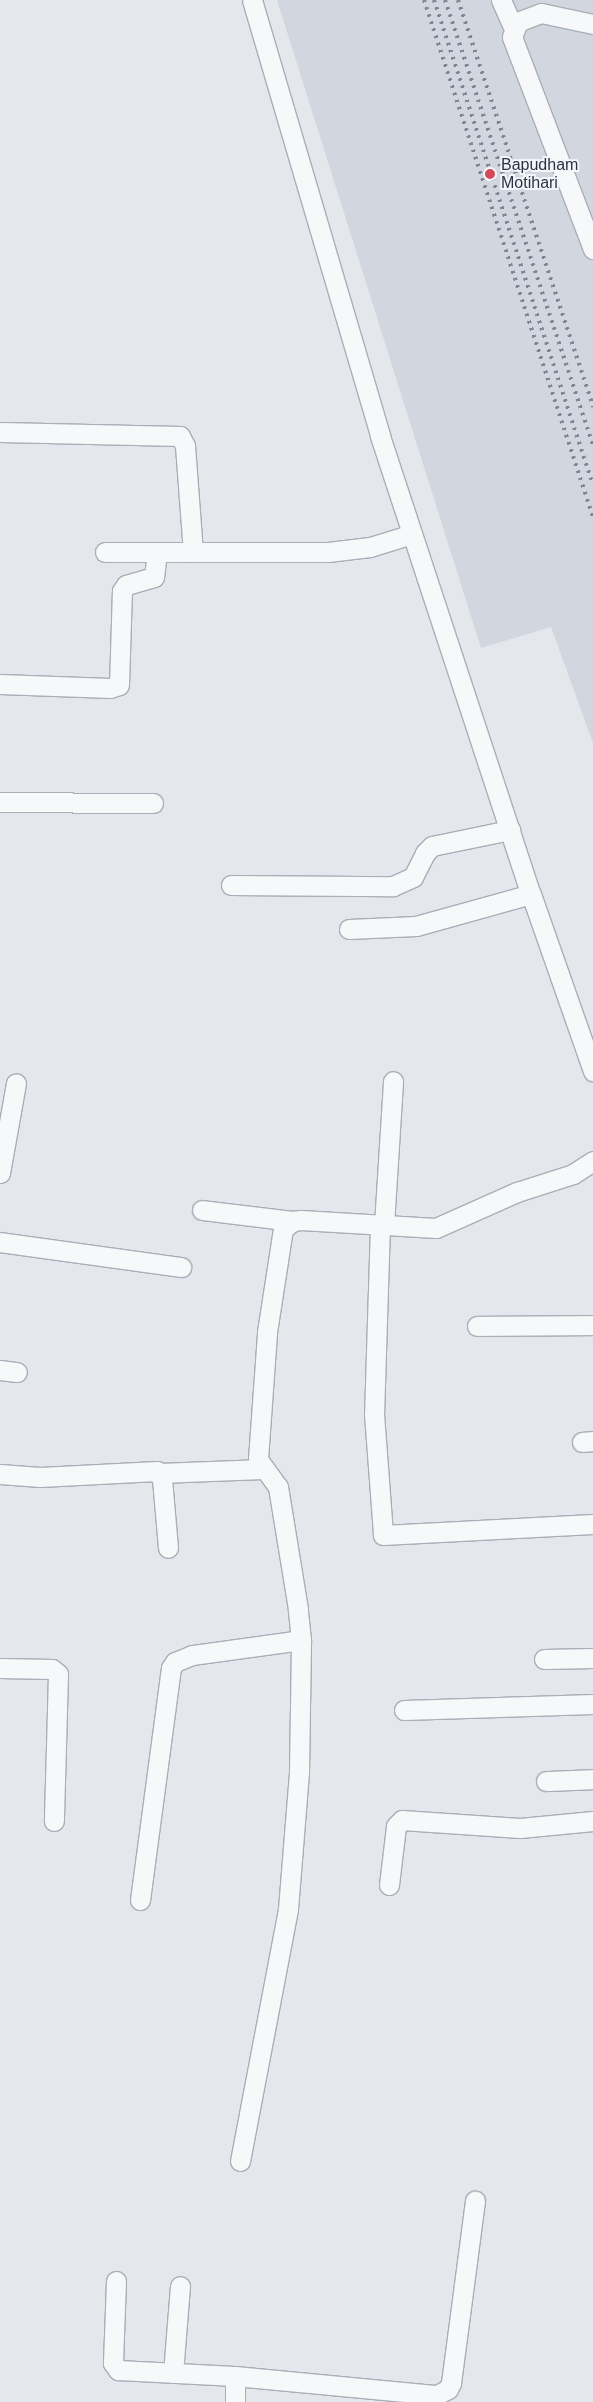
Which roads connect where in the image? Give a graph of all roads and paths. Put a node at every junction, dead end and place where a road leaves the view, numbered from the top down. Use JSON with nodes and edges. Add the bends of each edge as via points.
{"nodes":[{"id":1,"x":252,"y":0,"type":"edge"},
{"id":2,"x":501,"y":0,"type":"edge"},
{"id":3,"x":593,"y":24,"type":"edge"},
{"id":4,"x":514,"y":29,"type":"junction"},
{"id":5,"x":593,"y":249,"type":"edge"},
{"id":6,"x":1,"y":432,"type":"dead end"},
{"id":7,"x":412,"y":534,"type":"junction"},
{"id":8,"x":105,"y":552,"type":"dead end"},
{"id":9,"x":157,"y":552,"type":"junction"},
{"id":10,"x":193,"y":552,"type":"junction"},
{"id":11,"x":0,"y":684,"type":"edge"},
{"id":12,"x":0,"y":802,"type":"edge"},
{"id":13,"x":153,"y":803,"type":"dead end"},
{"id":14,"x":510,"y":830,"type":"junction"},
{"id":15,"x":231,"y":885,"type":"dead end"},
{"id":16,"x":531,"y":894,"type":"junction"},
{"id":17,"x":349,"y":929,"type":"dead end"},
{"id":18,"x":593,"y":1070,"type":"edge"},
{"id":19,"x":393,"y":1081,"type":"dead end"},
{"id":20,"x":16,"y":1083,"type":"dead end"},
{"id":21,"x":5,"y":1113,"type":"edge"},
{"id":22,"x":593,"y":1161,"type":"edge"},
{"id":23,"x":0,"y":1174,"type":"edge"},
{"id":24,"x":202,"y":1210,"type":"dead end"},
{"id":25,"x":292,"y":1221,"type":"junction"},
{"id":26,"x":382,"y":1225,"type":"junction"},
{"id":27,"x":0,"y":1242,"type":"edge"},
{"id":28,"x":181,"y":1267,"type":"dead end"},
{"id":29,"x":593,"y":1324,"type":"edge"},
{"id":30,"x":477,"y":1326,"type":"dead end"},
{"id":31,"x":263,"y":1468,"type":"junction"},
{"id":32,"x":159,"y":1473,"type":"junction"},
{"id":33,"x":0,"y":1474,"type":"edge"},
{"id":34,"x":593,"y":1524,"type":"edge"},
{"id":35,"x":168,"y":1548,"type":"dead end"},
{"id":36,"x":301,"y":1640,"type":"junction"},
{"id":37,"x":544,"y":1658,"type":"dead end"},
{"id":38,"x":593,"y":1658,"type":"edge"},
{"id":39,"x":0,"y":1668,"type":"edge"},
{"id":40,"x":593,"y":1704,"type":"edge"},
{"id":41,"x":404,"y":1710,"type":"dead end"},
{"id":42,"x":593,"y":1779,"type":"edge"},
{"id":43,"x":546,"y":1781,"type":"dead end"},
{"id":44,"x":54,"y":1820,"type":"dead end"},
{"id":45,"x":593,"y":1821,"type":"edge"},
{"id":46,"x":389,"y":1885,"type":"dead end"},
{"id":47,"x":140,"y":1900,"type":"dead end"},
{"id":48,"x":240,"y":2161,"type":"dead end"},
{"id":49,"x":475,"y":2201,"type":"dead end"},
{"id":50,"x":116,"y":2281,"type":"dead end"},
{"id":51,"x":180,"y":2286,"type":"dead end"},
{"id":52,"x":173,"y":2373,"type":"junction"},
{"id":53,"x":236,"y":2376,"type":"junction"},
{"id":54,"x":235,"y":2402,"type":"edge"}],
"edges":[{"from":1,"to":7,"type":"street"},
{"from":2,"to":4,"type":"street"},
{"from":3,"to":4,"type":"street","via":[[541,13],[518,22]]},
{"from":4,"to":5,"type":"street","via":[[516,49]]},
{"from":6,"to":10,"type":"street","via":[[180,436],[186,446]]},
{"from":7,"to":10,"type":"street","via":[[370,546],[328,552]]},
{"from":7,"to":14,"type":"street"},
{"from":8,"to":9,"type":"street"},
{"from":9,"to":10,"type":"street"},
{"from":9,"to":11,"type":"street","via":[[154,577],[126,585],[122,591],[119,685],[110,688]]},
{"from":12,"to":13,"type":"street"},
{"from":14,"to":15,"type":"street","via":[[432,846],[424,853],[413,877],[393,886]]},
{"from":14,"to":16,"type":"street"},
{"from":16,"to":17,"type":"street","via":[[416,926]]},
{"from":16,"to":18,"type":"street"},
{"from":19,"to":26,"type":"street"},
{"from":20,"to":21,"type":"street"},
{"from":21,"to":23,"type":"street"},
{"from":22,"to":26,"type":"street","via":[[573,1174],[517,1192],[443,1226]]},
{"from":24,"to":25,"type":"street"},
{"from":25,"to":26,"type":"street"},
{"from":25,"to":31,"type":"street","via":[[283,1230],[266,1332],[258,1454]]},
{"from":26,"to":34,"type":"street","via":[[374,1414],[383,1535]]},
{"from":27,"to":28,"type":"street"},
{"from":29,"to":30,"type":"street"},
{"from":31,"to":32,"type":"street"},
{"from":31,"to":36,"type":"street","via":[[279,1492]]},
{"from":32,"to":33,"type":"street","via":[[154,1470],[40,1477]]},
{"from":32,"to":35,"type":"street"},
{"from":36,"to":47,"type":"street","via":[[192,1655],[175,1662],[171,1668]]},
{"from":36,"to":48,"type":"street","via":[[294,1864]]},
{"from":37,"to":38,"type":"street"},
{"from":39,"to":44,"type":"street","via":[[52,1669],[58,1674]]},
{"from":40,"to":41,"type":"street"},
{"from":42,"to":43,"type":"street"},
{"from":45,"to":46,"type":"street","via":[[520,1828],[402,1820],[396,1826]]},
{"from":49,"to":53,"type":"street","via":[[451,2383],[443,2393],[428,2395]]},
{"from":50,"to":52,"type":"street","via":[[113,2363],[116,2368]]},
{"from":51,"to":52,"type":"street"},
{"from":52,"to":53,"type":"street"},
{"from":53,"to":54,"type":"street"}]}
